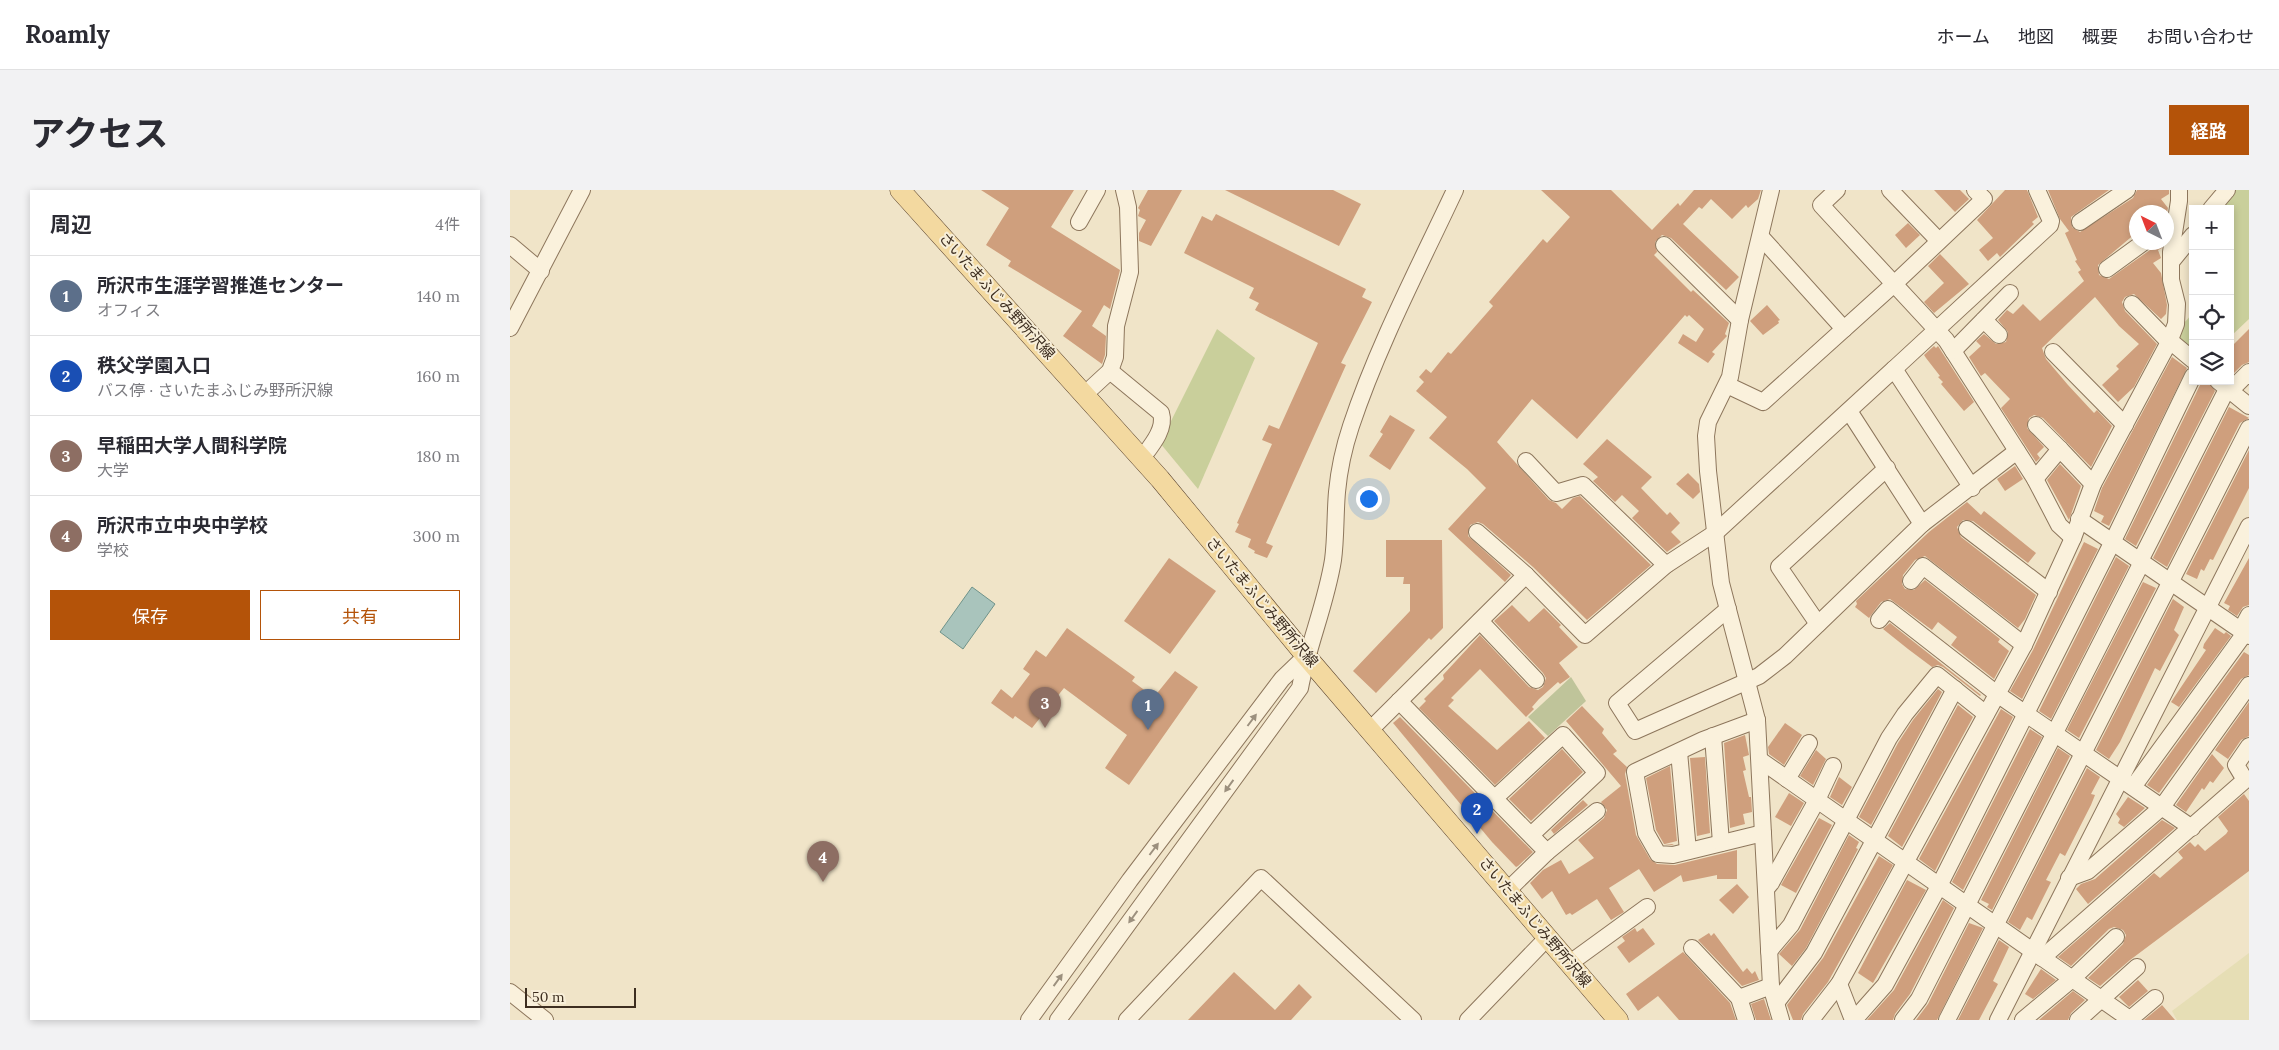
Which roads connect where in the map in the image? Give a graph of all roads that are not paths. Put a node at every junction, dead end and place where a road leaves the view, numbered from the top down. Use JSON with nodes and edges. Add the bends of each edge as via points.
{"nodes":[{"id":1,"x":582,"y":190,"type":"edge"},
{"id":2,"x":900,"y":190,"type":"edge"},
{"id":3,"x":1097,"y":190,"type":"edge"},
{"id":4,"x":1124,"y":190,"type":"edge"},
{"id":5,"x":1455,"y":190,"type":"edge"},
{"id":6,"x":1771,"y":190,"type":"edge"},
{"id":7,"x":1837,"y":190,"type":"edge"},
{"id":8,"x":1890,"y":190,"type":"edge"},
{"id":9,"x":1975,"y":190,"type":"edge"},
{"id":10,"x":2037,"y":190,"type":"edge"},
{"id":11,"x":2127,"y":190,"type":"edge"},
{"id":12,"x":2179,"y":190,"type":"edge"},
{"id":13,"x":2227,"y":190,"type":"edge"},
{"id":14,"x":2214,"y":205,"type":"edge"},
{"id":15,"x":2174,"y":216,"type":"edge"},
{"id":16,"x":1079,"y":222,"type":"dead end"},
{"id":17,"x":2080,"y":222,"type":"dead end"},
{"id":18,"x":1760,"y":237,"type":"junction"},
{"id":19,"x":2189,"y":240,"type":"edge"},
{"id":20,"x":1939,"y":242,"type":"junction"},
{"id":21,"x":510,"y":245,"type":"edge"},
{"id":22,"x":1664,"y":245,"type":"dead end"},
{"id":23,"x":2133,"y":250,"type":"edge"},
{"id":24,"x":2171,"y":250,"type":"edge"},
{"id":25,"x":2171,"y":262,"type":"junction"},
{"id":26,"x":2106,"y":269,"type":"dead end"},
{"id":27,"x":541,"y":271,"type":"junction"},
{"id":28,"x":1894,"y":284,"type":"junction"},
{"id":29,"x":2010,"y":293,"type":"dead end"},
{"id":30,"x":2132,"y":304,"type":"dead end"},
{"id":31,"x":1740,"y":320,"type":"junction"},
{"id":32,"x":1984,"y":320,"type":"junction"},
{"id":33,"x":510,"y":328,"type":"edge"},
{"id":34,"x":1844,"y":329,"type":"junction"},
{"id":35,"x":1937,"y":331,"type":"junction"},
{"id":36,"x":1999,"y":335,"type":"dead end"},
{"id":37,"x":2169,"y":341,"type":"junction"},
{"id":38,"x":1953,"y":351,"type":"junction"},
{"id":39,"x":2053,"y":352,"type":"dead end"},
{"id":40,"x":2189,"y":357,"type":"edge"},
{"id":41,"x":1894,"y":369,"type":"junction"},
{"id":42,"x":1110,"y":371,"type":"junction"},
{"id":43,"x":2249,"y":372,"type":"edge"},
{"id":44,"x":2189,"y":384,"type":"edge"},
{"id":45,"x":1727,"y":385,"type":"junction"},
{"id":46,"x":2225,"y":387,"type":"edge"},
{"id":47,"x":1085,"y":394,"type":"junction"},
{"id":48,"x":2249,"y":406,"type":"edge"},
{"id":49,"x":1849,"y":410,"type":"junction"},
{"id":50,"x":2036,"y":425,"type":"dead end"},
{"id":51,"x":2125,"y":425,"type":"junction"},
{"id":52,"x":2249,"y":428,"type":"edge"},
{"id":53,"x":2060,"y":449,"type":"junction"},
{"id":54,"x":2017,"y":451,"type":"junction"},
{"id":55,"x":1142,"y":458,"type":"junction"},
{"id":56,"x":1526,"y":461,"type":"dead end"},
{"id":57,"x":1886,"y":468,"type":"junction"},
{"id":58,"x":2035,"y":479,"type":"junction"},
{"id":59,"x":2093,"y":484,"type":"junction"},
{"id":60,"x":1972,"y":488,"type":"junction"},
{"id":61,"x":2079,"y":519,"type":"junction"},
{"id":62,"x":1922,"y":524,"type":"junction"},
{"id":63,"x":2249,"y":526,"type":"edge"},
{"id":64,"x":1967,"y":529,"type":"dead end"},
{"id":65,"x":1477,"y":532,"type":"dead end"},
{"id":66,"x":1715,"y":533,"type":"junction"},
{"id":67,"x":2072,"y":538,"type":"junction"},
{"id":68,"x":2113,"y":541,"type":"junction"},
{"id":69,"x":2141,"y":561,"type":"junction"},
{"id":70,"x":1666,"y":565,"type":"junction"},
{"id":71,"x":1526,"y":575,"type":"junction"},
{"id":72,"x":1911,"y":581,"type":"dead end"},
{"id":73,"x":2170,"y":582,"type":"junction"},
{"id":74,"x":2049,"y":592,"type":"junction"},
{"id":75,"x":2207,"y":608,"type":"junction"},
{"id":76,"x":1728,"y":609,"type":"junction"},
{"id":77,"x":2249,"y":615,"type":"edge"},
{"id":78,"x":1879,"y":620,"type":"dead end"},
{"id":79,"x":1480,"y":621,"type":"junction"},
{"id":80,"x":1818,"y":624,"type":"junction"},
{"id":81,"x":2245,"y":633,"type":"edge"},
{"id":82,"x":2024,"y":645,"type":"junction"},
{"id":83,"x":1306,"y":656,"type":"junction"},
{"id":84,"x":1536,"y":680,"type":"dead end"},
{"id":85,"x":1748,"y":683,"type":"junction"},
{"id":86,"x":2249,"y":686,"type":"edge"},
{"id":87,"x":1955,"y":689,"type":"junction"},
{"id":88,"x":1997,"y":694,"type":"junction"},
{"id":89,"x":1400,"y":701,"type":"junction"},
{"id":90,"x":1986,"y":714,"type":"junction"},
{"id":91,"x":2026,"y":714,"type":"junction"},
{"id":92,"x":1757,"y":720,"type":"junction"},
{"id":93,"x":1370,"y":730,"type":"junction"},
{"id":94,"x":2056,"y":734,"type":"junction"},
{"id":95,"x":1713,"y":736,"type":"junction"},
{"id":96,"x":1809,"y":743,"type":"dead end"},
{"id":97,"x":2249,"y":746,"type":"edge"},
{"id":98,"x":1679,"y":752,"type":"junction"},
{"id":99,"x":2083,"y":753,"type":"junction"},
{"id":100,"x":1760,"y":760,"type":"junction"},
{"id":101,"x":1833,"y":766,"type":"dead end"},
{"id":102,"x":1787,"y":779,"type":"junction"},
{"id":103,"x":2127,"y":783,"type":"junction"},
{"id":104,"x":2247,"y":783,"type":"edge"},
{"id":105,"x":1495,"y":798,"type":"junction"},
{"id":106,"x":1817,"y":800,"type":"junction"},
{"id":107,"x":2162,"y":807,"type":"junction"},
{"id":108,"x":1596,"y":811,"type":"dead end"},
{"id":109,"x":1846,"y":819,"type":"junction"},
{"id":110,"x":2192,"y":828,"type":"junction"},
{"id":111,"x":1763,"y":833,"type":"junction"},
{"id":112,"x":1531,"y":835,"type":"junction"},
{"id":113,"x":1874,"y":840,"type":"junction"},
{"id":114,"x":1721,"y":843,"type":"junction"},
{"id":115,"x":1548,"y":852,"type":"junction"},
{"id":116,"x":1688,"y":852,"type":"junction"},
{"id":117,"x":1906,"y":863,"type":"junction"},
{"id":118,"x":2069,"y":878,"type":"junction"},
{"id":119,"x":1939,"y":886,"type":"junction"},
{"id":120,"x":1766,"y":889,"type":"junction"},
{"id":121,"x":1508,"y":890,"type":"junction"},
{"id":122,"x":1967,"y":905,"type":"junction"},
{"id":123,"x":1647,"y":907,"type":"dead end"},
{"id":124,"x":1996,"y":925,"type":"junction"},
{"id":125,"x":1548,"y":937,"type":"junction"},
{"id":126,"x":2116,"y":937,"type":"dead end"},
{"id":127,"x":1692,"y":948,"type":"dead end"},
{"id":128,"x":1769,"y":951,"type":"junction"},
{"id":129,"x":2037,"y":954,"type":"junction"},
{"id":130,"x":1570,"y":963,"type":"junction"},
{"id":131,"x":2137,"y":967,"type":"dead end"},
{"id":132,"x":2072,"y":979,"type":"junction"},
{"id":133,"x":1839,"y":984,"type":"junction"},
{"id":134,"x":1771,"y":986,"type":"junction"},
{"id":135,"x":510,"y":992,"type":"edge"},
{"id":136,"x":1738,"y":998,"type":"junction"},
{"id":137,"x":2155,"y":998,"type":"dead end"},
{"id":138,"x":2101,"y":1000,"type":"junction"},
{"id":139,"x":1776,"y":1003,"type":"junction"},
{"id":140,"x":545,"y":1020,"type":"edge"},
{"id":141,"x":1029,"y":1020,"type":"edge"},
{"id":142,"x":1058,"y":1020,"type":"edge"},
{"id":143,"x":1126,"y":1020,"type":"edge"},
{"id":144,"x":1413,"y":1020,"type":"edge"},
{"id":145,"x":1468,"y":1020,"type":"edge"},
{"id":146,"x":1618,"y":1020,"type":"edge"},
{"id":147,"x":1746,"y":1020,"type":"edge"},
{"id":148,"x":1781,"y":1020,"type":"edge"},
{"id":149,"x":1811,"y":1020,"type":"edge"},
{"id":150,"x":1853,"y":1020,"type":"edge"},
{"id":151,"x":1903,"y":1020,"type":"edge"},
{"id":152,"x":1948,"y":1020,"type":"edge"},
{"id":153,"x":1998,"y":1020,"type":"edge"},
{"id":154,"x":2023,"y":1020,"type":"edge"},
{"id":155,"x":2078,"y":1020,"type":"edge"},
{"id":156,"x":2130,"y":1020,"type":"edge"}],
"edges":[{"from":1,"to":27,"type":"street"},
{"from":2,"to":47,"type":"main road","name":"さいたまふじみ野所沢線"},
{"from":3,"to":16,"type":"street"},
{"from":4,"to":42,"type":"street","via":[[1128,207],[1130,272],[1116,326],[1115,357]]},
{"from":5,"to":83,"type":"street","via":[[1379,356],[1352,425],[1337,491],[1333,559],[1324,603]]},
{"from":6,"to":18,"type":"street"},
{"from":7,"to":28,"type":"street","via":[[1821,205]]},
{"from":8,"to":20,"type":"street"},
{"from":9,"to":20,"type":"street","via":[[1984,199]]},
{"from":10,"to":35,"type":"street","via":[[2050,225]]},
{"from":11,"to":17,"type":"street"},
{"from":12,"to":15,"type":"street","via":[[2180,201]]},
{"from":13,"to":14,"type":"street"},
{"from":18,"to":31,"type":"street"},
{"from":18,"to":34,"type":"street"},
{"from":19,"to":25,"type":"street"},
{"from":20,"to":28,"type":"street"},
{"from":21,"to":27,"type":"street"},
{"from":22,"to":31,"type":"street"},
{"from":23,"to":26,"type":"street"},
{"from":24,"to":25,"type":"street"},
{"from":25,"to":37,"type":"street","via":[[2171,280],[2177,304],[2176,324]]},
{"from":27,"to":33,"type":"street"},
{"from":28,"to":34,"type":"street"},
{"from":28,"to":35,"type":"street"},
{"from":29,"to":32,"type":"street"},
{"from":30,"to":37,"type":"street"},
{"from":31,"to":45,"type":"street"},
{"from":32,"to":36,"type":"street"},
{"from":32,"to":38,"type":"street"},
{"from":34,"to":45,"type":"street","via":[[1763,402]]},
{"from":35,"to":38,"type":"street"},
{"from":35,"to":41,"type":"street"},
{"from":37,"to":40,"type":"street"},
{"from":37,"to":51,"type":"street"},
{"from":38,"to":54,"type":"street"},
{"from":39,"to":51,"type":"street"},
{"from":41,"to":49,"type":"street"},
{"from":41,"to":60,"type":"street"},
{"from":42,"to":47,"type":"street"},
{"from":42,"to":55,"type":"street","via":[[1161,413],[1161,427]]},
{"from":43,"to":46,"type":"street"},
{"from":44,"to":68,"type":"street"},
{"from":45,"to":66,"type":"street","via":[[1708,422],[1706,436]]},
{"from":46,"to":48,"type":"street"},
{"from":46,"to":69,"type":"street"},
{"from":47,"to":55,"type":"main road","name":"さいたまふじみ野所沢線"},
{"from":49,"to":57,"type":"street"},
{"from":49,"to":66,"type":"street"},
{"from":50,"to":53,"type":"street"},
{"from":51,"to":59,"type":"street"},
{"from":52,"to":73,"type":"street"},
{"from":53,"to":58,"type":"street"},
{"from":53,"to":59,"type":"street"},
{"from":54,"to":58,"type":"street"},
{"from":54,"to":60,"type":"street"},
{"from":55,"to":83,"type":"main road","name":"さいたまふじみ野所沢線"},
{"from":56,"to":70,"type":"street","via":[[1556,493],[1582,484]]},
{"from":57,"to":62,"type":"street"},
{"from":57,"to":80,"type":"street","via":[[1779,566]]},
{"from":58,"to":67,"type":"street","via":[[2059,525]]},
{"from":59,"to":61,"type":"street"},
{"from":60,"to":62,"type":"street"},
{"from":61,"to":67,"type":"street"},
{"from":61,"to":68,"type":"street"},
{"from":62,"to":80,"type":"street"},
{"from":63,"to":75,"type":"street"},
{"from":64,"to":74,"type":"street"},
{"from":65,"to":71,"type":"street"},
{"from":66,"to":70,"type":"street"},
{"from":66,"to":76,"type":"street","via":[[1721,583]]},
{"from":67,"to":74,"type":"street"},
{"from":68,"to":69,"type":"street"},
{"from":68,"to":91,"type":"street"},
{"from":69,"to":73,"type":"street"},
{"from":69,"to":94,"type":"street"},
{"from":70,"to":71,"type":"street","via":[[1585,635]]},
{"from":71,"to":79,"type":"street"},
{"from":72,"to":82,"type":"street","via":[[1923,566]]},
{"from":73,"to":75,"type":"street"},
{"from":73,"to":99,"type":"street"},
{"from":74,"to":82,"type":"street"},
{"from":75,"to":81,"type":"street"},
{"from":75,"to":103,"type":"street"},
{"from":76,"to":85,"type":"street"},
{"from":76,"to":85,"type":"street","via":[[1618,703],[1635,730]]},
{"from":77,"to":81,"type":"street"},
{"from":78,"to":88,"type":"street","via":[[1888,608]]},
{"from":79,"to":84,"type":"street"},
{"from":79,"to":89,"type":"street"},
{"from":80,"to":85,"type":"street","via":[[1785,656]]},
{"from":81,"to":103,"type":"street"},
{"from":82,"to":88,"type":"street"},
{"from":83,"to":93,"type":"main road","name":"さいたまふじみ野所沢線"},
{"from":141,"to":83,"type":"street","one_way":true,"via":[[1282,679]]},
{"from":83,"to":142,"type":"street","one_way":true,"via":[[1300,688]]},
{"from":85,"to":92,"type":"street"},
{"from":86,"to":107,"type":"street"},
{"from":87,"to":90,"type":"street"},
{"from":87,"to":109,"type":"street","via":[[1937,674],[1889,738]]},
{"from":87,"to":113,"type":"street"},
{"from":88,"to":90,"type":"street"},
{"from":88,"to":91,"type":"street"},
{"from":89,"to":93,"type":"street"},
{"from":89,"to":105,"type":"street"},
{"from":90,"to":117,"type":"street"},
{"from":91,"to":94,"type":"street"},
{"from":91,"to":119,"type":"street"},
{"from":92,"to":95,"type":"street"},
{"from":92,"to":100,"type":"street"},
{"from":93,"to":121,"type":"main road","name":"さいたまふじみ野所沢線"},
{"from":94,"to":99,"type":"street"},
{"from":94,"to":122,"type":"street"},
{"from":95,"to":98,"type":"street"},
{"from":95,"to":114,"type":"street"},
{"from":96,"to":102,"type":"street"},
{"from":97,"to":104,"type":"street","via":[[2236,765]]},
{"from":98,"to":116,"type":"street"},
{"from":98,"to":116,"type":"street","via":[[1635,772],[1646,834],[1658,854],[1673,856]]},
{"from":99,"to":103,"type":"street"},
{"from":99,"to":124,"type":"street"},
{"from":100,"to":102,"type":"street"},
{"from":100,"to":111,"type":"street"},
{"from":101,"to":106,"type":"street"},
{"from":102,"to":106,"type":"street"},
{"from":103,"to":107,"type":"street"},
{"from":103,"to":118,"type":"street"},
{"from":104,"to":110,"type":"street"},
{"from":105,"to":112,"type":"street"},
{"from":105,"to":112,"type":"street","via":[[1563,735],[1597,773]]},
{"from":106,"to":109,"type":"street"},
{"from":106,"to":120,"type":"street"},
{"from":107,"to":110,"type":"street"},
{"from":107,"to":118,"type":"street","via":[[2088,871]]},
{"from":108,"to":115,"type":"street"},
{"from":109,"to":113,"type":"street"},
{"from":109,"to":128,"type":"street","via":[[1791,925]]},
{"from":110,"to":129,"type":"street"},
{"from":111,"to":114,"type":"street"},
{"from":111,"to":120,"type":"street"},
{"from":112,"to":115,"type":"street"},
{"from":113,"to":117,"type":"street"},
{"from":113,"to":139,"type":"street","via":[[1814,953]]},
{"from":114,"to":116,"type":"street"},
{"from":115,"to":121,"type":"street"},
{"from":117,"to":119,"type":"street"},
{"from":117,"to":133,"type":"street"},
{"from":118,"to":129,"type":"street"},
{"from":119,"to":122,"type":"street"},
{"from":119,"to":150,"type":"street","via":[[1885,985]]},
{"from":120,"to":128,"type":"street"},
{"from":121,"to":125,"type":"main road","name":"さいたまふじみ野所沢線"},
{"from":122,"to":124,"type":"street"},
{"from":122,"to":151,"type":"street","via":[[1919,999]]},
{"from":123,"to":130,"type":"street"},
{"from":124,"to":129,"type":"street"},
{"from":124,"to":152,"type":"street"},
{"from":125,"to":130,"type":"main road","name":"さいたまふじみ野所沢線"},
{"from":125,"to":145,"type":"street"},
{"from":126,"to":132,"type":"street"},
{"from":127,"to":136,"type":"street"},
{"from":128,"to":134,"type":"street"},
{"from":129,"to":132,"type":"street"},
{"from":129,"to":153,"type":"street"},
{"from":130,"to":146,"type":"main road","name":"さいたまふじみ野所沢線"},
{"from":131,"to":138,"type":"street"},
{"from":132,"to":138,"type":"street"},
{"from":132,"to":154,"type":"street"},
{"from":133,"to":149,"type":"street"},
{"from":133,"to":150,"type":"street"},
{"from":134,"to":136,"type":"street"},
{"from":134,"to":139,"type":"street"},
{"from":135,"to":140,"type":"street"},
{"from":136,"to":147,"type":"street"},
{"from":137,"to":156,"type":"street"},
{"from":138,"to":155,"type":"street"},
{"from":138,"to":156,"type":"street"},
{"from":139,"to":148,"type":"street"},
{"from":143,"to":144,"type":"street","via":[[1262,878]]}]}
